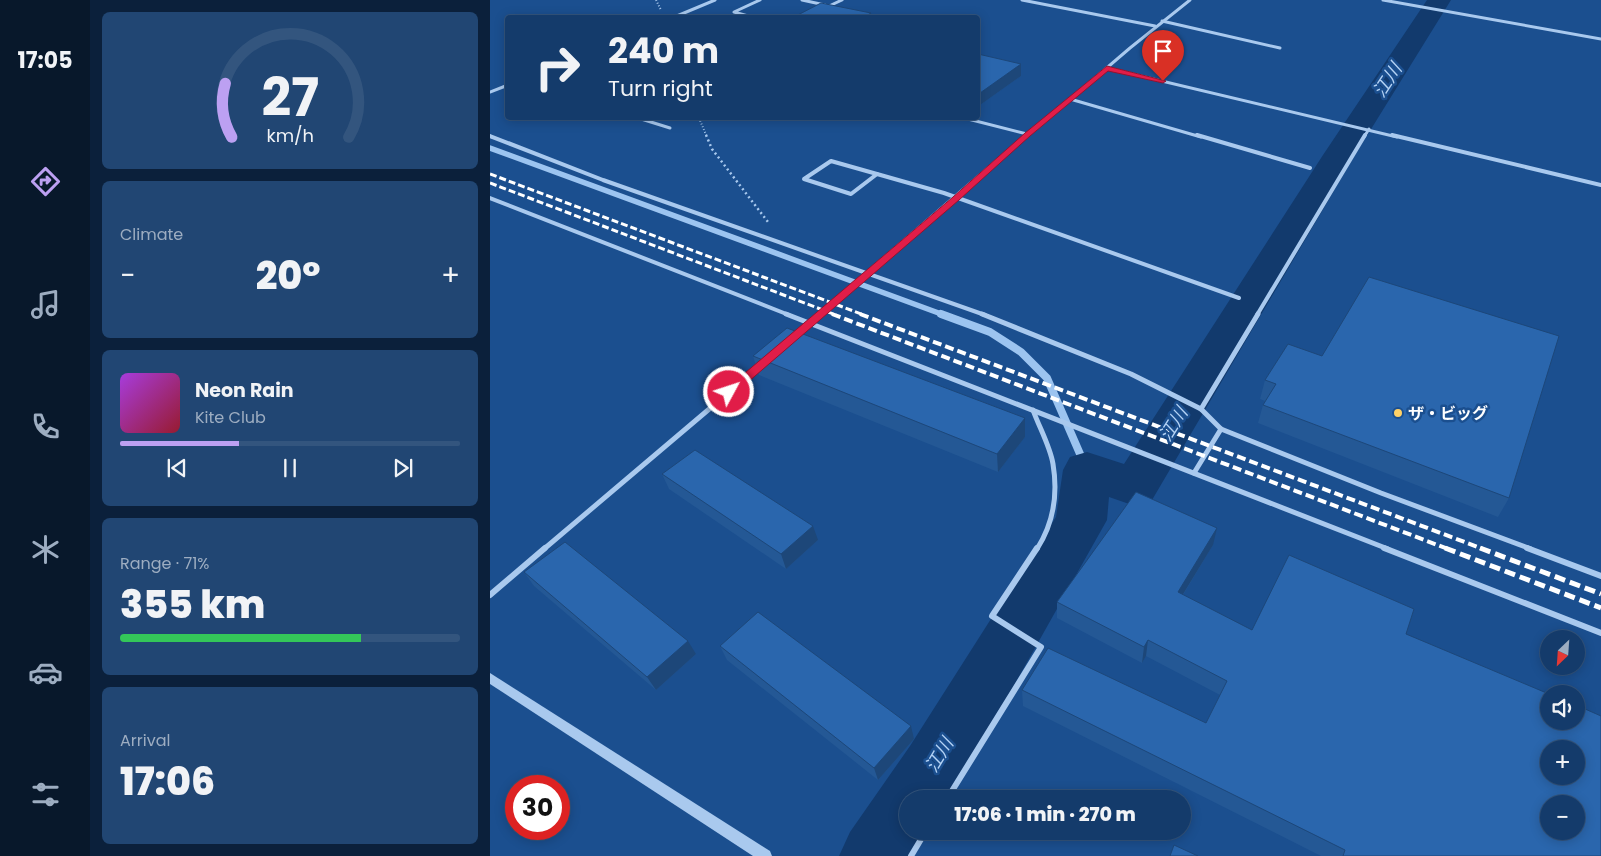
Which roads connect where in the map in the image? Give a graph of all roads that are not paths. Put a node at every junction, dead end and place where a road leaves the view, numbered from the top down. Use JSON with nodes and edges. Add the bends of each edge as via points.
{"nodes":[{"id":1,"x":715,"y":0,"type":"edge"},
{"id":2,"x":760,"y":0,"type":"edge"},
{"id":3,"x":802,"y":0,"type":"edge"},
{"id":4,"x":842,"y":0,"type":"edge"},
{"id":5,"x":1022,"y":0,"type":"edge"},
{"id":6,"x":1190,"y":0,"type":"edge"},
{"id":7,"x":1383,"y":0,"type":"edge"},
{"id":8,"x":830,"y":6,"type":"junction"},
{"id":9,"x":822,"y":10,"type":"edge"},
{"id":10,"x":679,"y":15,"type":"edge"},
{"id":11,"x":744,"y":15,"type":"edge"},
{"id":12,"x":1162,"y":21,"type":"junction"},
{"id":13,"x":1155,"y":26,"type":"junction"},
{"id":14,"x":1601,"y":39,"type":"edge"},
{"id":15,"x":1280,"y":48,"type":"dead end"},
{"id":16,"x":1107,"y":68,"type":"junction"},
{"id":17,"x":505,"y":86,"type":"edge"},
{"id":18,"x":490,"y":92,"type":"edge"},
{"id":19,"x":1070,"y":99,"type":"junction"},
{"id":20,"x":644,"y":120,"type":"edge"},
{"id":21,"x":972,"y":120,"type":"edge"},
{"id":22,"x":670,"y":128,"type":"dead end"},
{"id":23,"x":1368,"y":129,"type":"junction"},
{"id":24,"x":1027,"y":134,"type":"junction"},
{"id":25,"x":490,"y":136,"type":"edge"},
{"id":26,"x":1310,"y":168,"type":"dead end"},
{"id":27,"x":877,"y":174,"type":"junction"},
{"id":28,"x":1601,"y":185,"type":"edge"},
{"id":29,"x":490,"y":198,"type":"edge"},
{"id":30,"x":956,"y":198,"type":"junction"},
{"id":31,"x":866,"y":274,"type":"junction"},
{"id":32,"x":1239,"y":298,"type":"dead end"},
{"id":33,"x":808,"y":324,"type":"junction"},
{"id":34,"x":789,"y":341,"type":"edge"},
{"id":35,"x":767,"y":360,"type":"edge"},
{"id":36,"x":1201,"y":409,"type":"junction"},
{"id":37,"x":1032,"y":410,"type":"junction"},
{"id":38,"x":1221,"y":429,"type":"junction"},
{"id":39,"x":1194,"y":472,"type":"junction"},
{"id":40,"x":1601,"y":576,"type":"edge"},
{"id":41,"x":490,"y":595,"type":"edge"},
{"id":42,"x":1601,"y":633,"type":"edge"},
{"id":43,"x":490,"y":678,"type":"edge"},
{"id":44,"x":953,"y":790,"type":"edge"},
{"id":45,"x":921,"y":840,"type":"edge"},
{"id":46,"x":765,"y":856,"type":"edge"},
{"id":47,"x":911,"y":856,"type":"edge"}],
"edges":[{"from":1,"to":10,"type":"street"},
{"from":2,"to":11,"type":"street","via":[[734,12]]},
{"from":3,"to":8,"type":"street"},
{"from":4,"to":8,"type":"street"},
{"from":5,"to":13,"type":"street"},
{"from":6,"to":12,"type":"street"},
{"from":7,"to":14,"type":"street"},
{"from":8,"to":9,"type":"street"},
{"from":12,"to":13,"type":"street"},
{"from":12,"to":15,"type":"street"},
{"from":13,"to":16,"type":"street"},
{"from":16,"to":19,"type":"street"},
{"from":16,"to":23,"type":"street"},
{"from":17,"to":18,"type":"street"},
{"from":19,"to":24,"type":"street"},
{"from":19,"to":26,"type":"street"},
{"from":20,"to":22,"type":"street"},
{"from":21,"to":24,"type":"street"},
{"from":23,"to":28,"type":"street"},
{"from":23,"to":36,"type":"street"},
{"from":24,"to":30,"type":"street"},
{"from":25,"to":31,"type":"street"},
{"from":27,"to":27,"type":"street","via":[[831,161],[804,179],[851,194]]},
{"from":27,"to":30,"type":"street"},
{"from":29,"to":33,"type":"street"},
{"from":30,"to":31,"type":"street"},
{"from":30,"to":32,"type":"street"},
{"from":31,"to":33,"type":"street"},
{"from":31,"to":36,"type":"street","via":[[1010,324],[1131,374]]},
{"from":33,"to":34,"type":"street"},
{"from":33,"to":37,"type":"street"},
{"from":35,"to":41,"type":"street"},
{"from":36,"to":38,"type":"street"},
{"from":37,"to":39,"type":"street"},
{"from":37,"to":44,"type":"street","via":[[1053,463],[1055,502],[1045,537],[992,616],[1041,647]]},
{"from":38,"to":39,"type":"street"},
{"from":38,"to":40,"type":"street"},
{"from":39,"to":42,"type":"street"},
{"from":43,"to":46,"type":"street"},
{"from":45,"to":47,"type":"street"}]}
